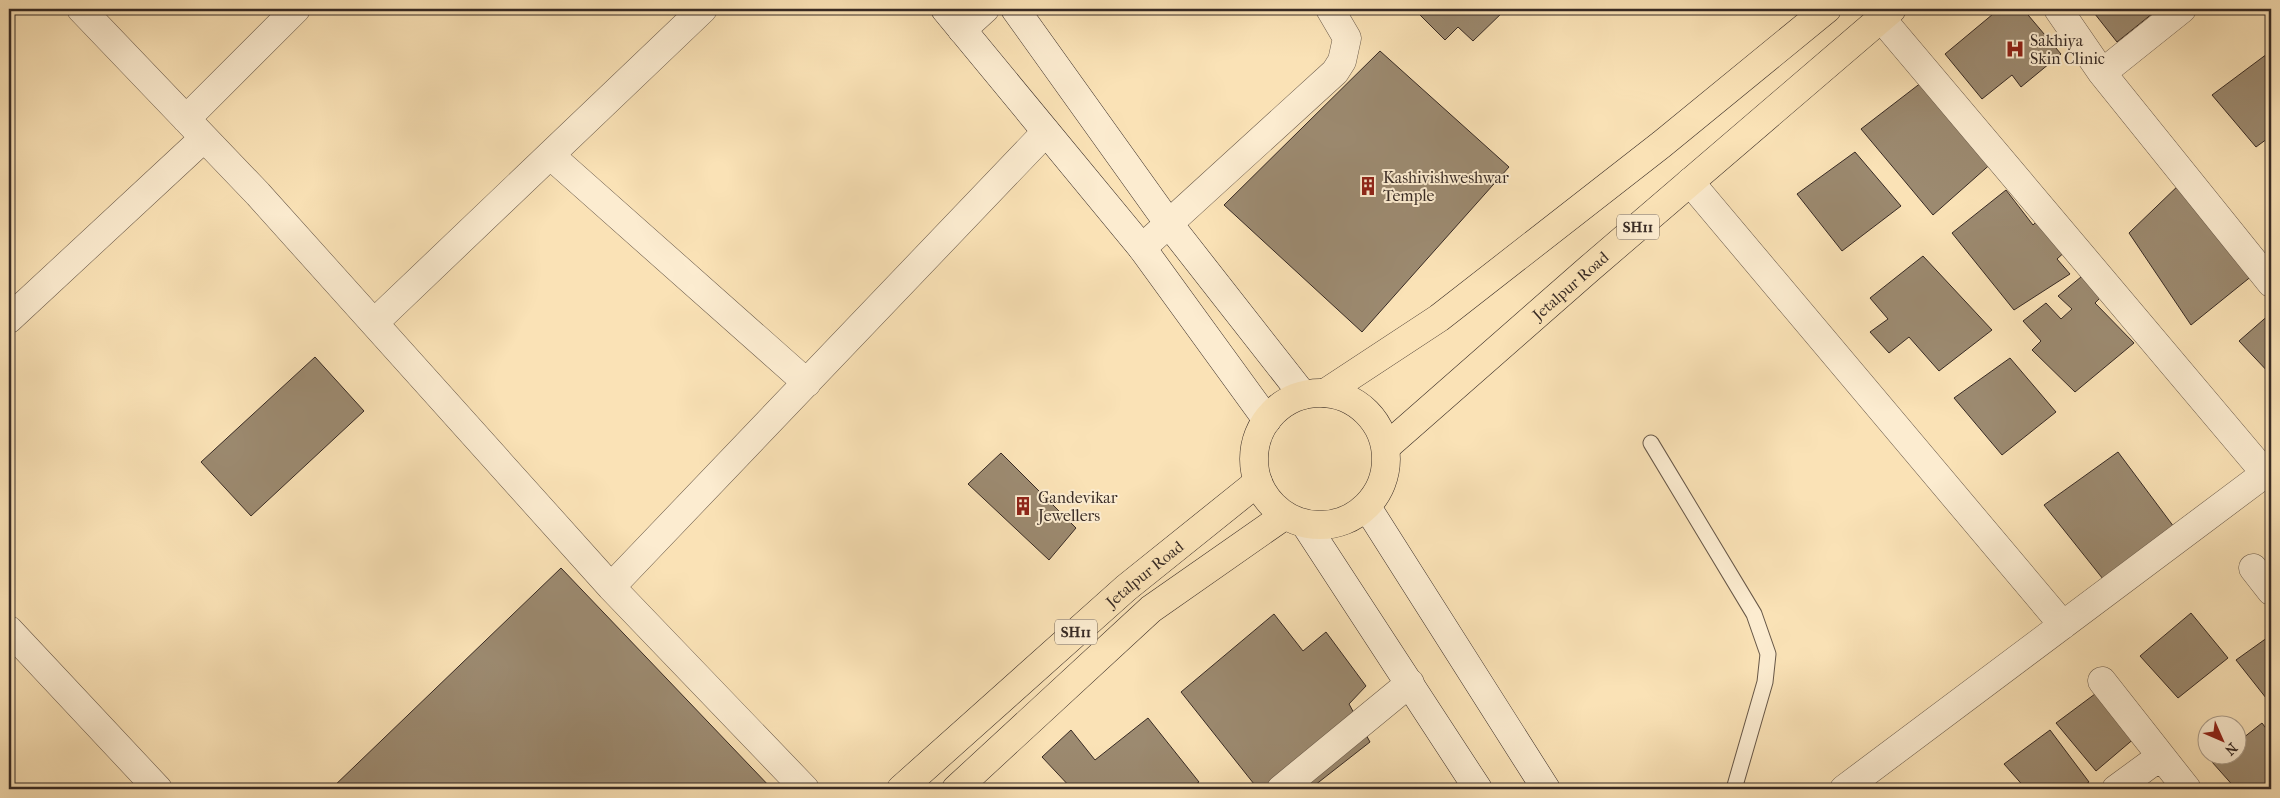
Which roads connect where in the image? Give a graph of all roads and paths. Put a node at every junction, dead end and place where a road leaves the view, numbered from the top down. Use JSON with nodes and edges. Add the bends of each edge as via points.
{"nodes":[{"id":1,"x":81,"y":9,"type":"edge"},
{"id":2,"x":296,"y":9,"type":"edge"},
{"id":3,"x":703,"y":9,"type":"edge"},
{"id":4,"x":944,"y":9,"type":"edge"},
{"id":5,"x":985,"y":9,"type":"edge"},
{"id":6,"x":1015,"y":9,"type":"edge"},
{"id":7,"x":1330,"y":9,"type":"edge"},
{"id":8,"x":1827,"y":9,"type":"edge"},
{"id":9,"x":2058,"y":9,"type":"edge"},
{"id":10,"x":2182,"y":9,"type":"edge"},
{"id":11,"x":1887,"y":13,"type":"edge"},
{"id":12,"x":962,"y":30,"type":"junction"},
{"id":13,"x":2102,"y":73,"type":"junction"},
{"id":14,"x":195,"y":128,"type":"junction"},
{"id":15,"x":1046,"y":132,"type":"junction"},
{"id":16,"x":550,"y":155,"type":"junction"},
{"id":17,"x":1690,"y":182,"type":"junction"},
{"id":18,"x":1169,"y":224,"type":"junction"},
{"id":19,"x":1142,"y":248,"type":"junction"},
{"id":20,"x":2271,"y":283,"type":"edge"},
{"id":21,"x":9,"y":319,"type":"edge"},
{"id":22,"x":374,"y":324,"type":"junction"},
{"id":23,"x":807,"y":383,"type":"junction"},
{"id":24,"x":1314,"y":394,"type":"junction"},
{"id":25,"x":1267,"y":420,"type":"junction"},
{"id":26,"x":1651,"y":443,"type":"dead end"},
{"id":27,"x":1386,"y":447,"type":"junction"},
{"id":28,"x":2268,"y":471,"type":"edge"},
{"id":29,"x":1258,"y":482,"type":"junction"},
{"id":30,"x":1366,"y":507,"type":"junction"},
{"id":31,"x":1295,"y":520,"type":"junction"},
{"id":32,"x":2253,"y":568,"type":"dead end"},
{"id":33,"x":611,"y":587,"type":"junction"},
{"id":34,"x":2271,"y":592,"type":"edge"},
{"id":35,"x":2063,"y":625,"type":"junction"},
{"id":36,"x":9,"y":630,"type":"edge"},
{"id":37,"x":2102,"y":681,"type":"dead end"},
{"id":38,"x":1410,"y":683,"type":"junction"},
{"id":39,"x":2161,"y":756,"type":"junction"},
{"id":40,"x":158,"y":789,"type":"edge"},
{"id":41,"x":805,"y":789,"type":"edge"},
{"id":42,"x":901,"y":789,"type":"edge"},
{"id":43,"x":956,"y":789,"type":"edge"},
{"id":44,"x":1281,"y":789,"type":"edge"},
{"id":45,"x":1478,"y":789,"type":"edge"},
{"id":46,"x":1546,"y":789,"type":"edge"},
{"id":47,"x":1734,"y":789,"type":"edge"},
{"id":48,"x":1844,"y":789,"type":"edge"},
{"id":49,"x":2116,"y":789,"type":"edge"},
{"id":50,"x":2187,"y":789,"type":"edge"}],
"edges":[{"from":1,"to":14,"type":"street"},
{"from":2,"to":14,"type":"street"},
{"from":3,"to":16,"type":"street"},
{"from":4,"to":12,"type":"street"},
{"from":5,"to":12,"type":"street"},
{"from":6,"to":18,"type":"street"},
{"from":7,"to":18,"type":"street","via":[[1347,38],[1342,61],[1335,72]]},
{"from":8,"to":24,"type":"main road","via":[[1662,144],[1439,318]]},
{"from":9,"to":13,"type":"street"},
{"from":10,"to":13,"type":"street"},
{"from":11,"to":17,"type":"main road","name":"Jetalpur Road","number":"SH11"},
{"from":11,"to":28,"type":"street"},
{"from":12,"to":15,"type":"street"},
{"from":13,"to":20,"type":"street"},
{"from":14,"to":21,"type":"street"},
{"from":14,"to":22,"type":"street"},
{"from":15,"to":19,"type":"street"},
{"from":15,"to":23,"type":"street"},
{"from":16,"to":22,"type":"street"},
{"from":16,"to":23,"type":"street"},
{"from":17,"to":27,"type":"main road","name":"Jetalpur Road","number":"SH11"},
{"from":17,"to":35,"type":"street"},
{"from":18,"to":19,"type":"street"},
{"from":18,"to":24,"type":"street"},
{"from":19,"to":25,"type":"street"},
{"from":22,"to":33,"type":"street"},
{"from":23,"to":33,"type":"street"},
{"from":24,"to":25,"type":"main road","via":[[1283,404]]},
{"from":24,"to":27,"type":"main road","via":[[1346,398],[1365,409],[1378,426]]},
{"from":25,"to":29,"type":"main road","via":[[1257,439],[1254,461]]},
{"from":26,"to":47,"type":"lane","via":[[1754,614],[1768,654],[1765,682]]},
{"from":27,"to":30,"type":"main road","via":[[1386,469],[1379,490]]},
{"from":28,"to":35,"type":"street"},
{"from":29,"to":31,"type":"main road","via":[[1268,501]]},
{"from":29,"to":42,"type":"main road","name":"Jetalpur Road","number":"SH11","via":[[1126,588]]},
{"from":30,"to":31,"type":"main road","via":[[1348,520],[1327,525]]},
{"from":30,"to":46,"type":"street"},
{"from":31,"to":38,"type":"street"},
{"from":31,"to":43,"type":"main road","name":"Jetalpur Road","number":"SH11","via":[[1151,609]]},
{"from":32,"to":34,"type":"street"},
{"from":33,"to":41,"type":"street"},
{"from":35,"to":48,"type":"street"},
{"from":36,"to":40,"type":"street"},
{"from":37,"to":39,"type":"street"},
{"from":38,"to":44,"type":"street"},
{"from":38,"to":45,"type":"street"},
{"from":39,"to":49,"type":"street"},
{"from":39,"to":50,"type":"street"}]}
